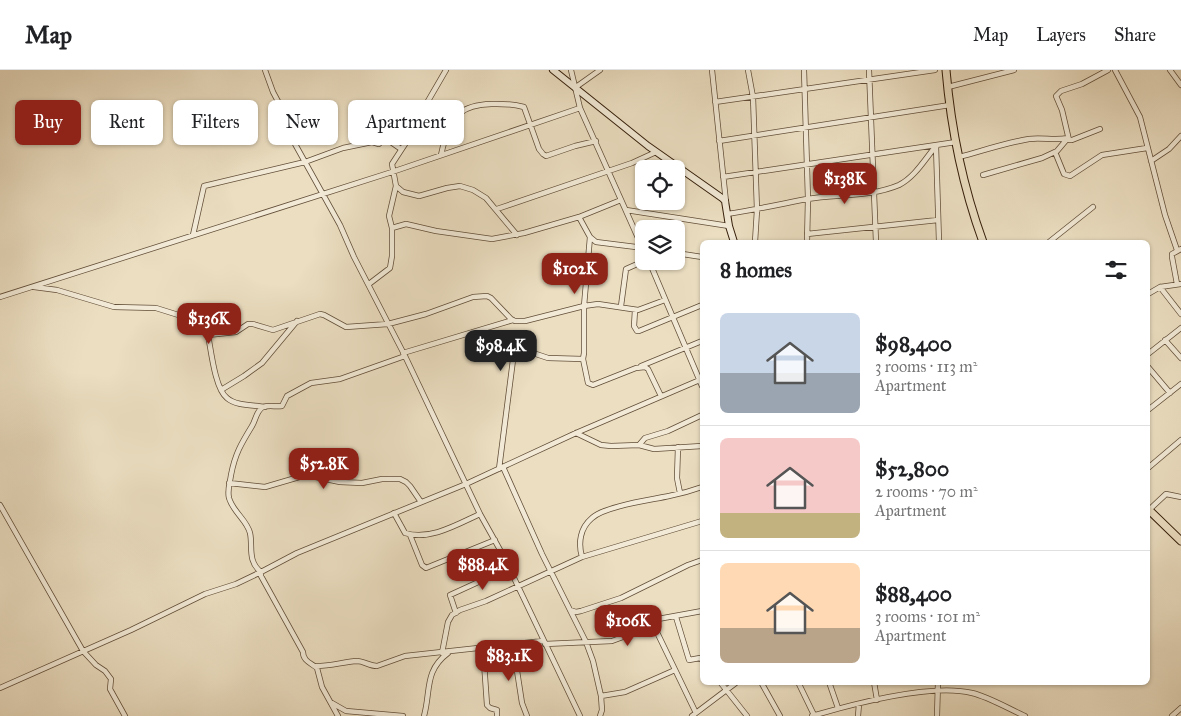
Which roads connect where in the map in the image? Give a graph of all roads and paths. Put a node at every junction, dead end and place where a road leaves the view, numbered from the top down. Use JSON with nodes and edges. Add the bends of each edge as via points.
{"nodes":[{"id":1,"x":265,"y":70,"type":"edge"},
{"id":2,"x":446,"y":70,"type":"edge"},
{"id":3,"x":553,"y":70,"type":"edge"},
{"id":4,"x":571,"y":70,"type":"edge"},
{"id":5,"x":600,"y":70,"type":"edge"},
{"id":6,"x":712,"y":70,"type":"edge"},
{"id":7,"x":748,"y":70,"type":"edge"},
{"id":8,"x":804,"y":70,"type":"edge"},
{"id":9,"x":869,"y":70,"type":"edge"},
{"id":10,"x":935,"y":70,"type":"edge"},
{"id":11,"x":946,"y":70,"type":"edge"},
{"id":12,"x":1014,"y":70,"type":"edge"},
{"id":13,"x":1108,"y":70,"type":"edge"},
{"id":14,"x":1115,"y":70,"type":"edge"},
{"id":15,"x":1170,"y":70,"type":"edge"},
{"id":16,"x":870,"y":79,"type":"junction"},
{"id":17,"x":1181,"y":85,"type":"edge"},
{"id":18,"x":576,"y":87,"type":"junction"},
{"id":19,"x":948,"y":88,"type":"junction"},
{"id":20,"x":804,"y":89,"type":"junction"},
{"id":21,"x":753,"y":97,"type":"junction"},
{"id":22,"x":429,"y":100,"type":"edge"},
{"id":23,"x":715,"y":102,"type":"junction"},
{"id":24,"x":950,"y":105,"type":"junction"},
{"id":25,"x":580,"y":108,"type":"junction"},
{"id":26,"x":464,"y":111,"type":"edge"},
{"id":27,"x":871,"y":117,"type":"junction"},
{"id":28,"x":530,"y":125,"type":"junction"},
{"id":29,"x":806,"y":128,"type":"junction"},
{"id":30,"x":1100,"y":129,"type":"dead end"},
{"id":31,"x":754,"y":136,"type":"junction"},
{"id":32,"x":1181,"y":136,"type":"edge"},
{"id":33,"x":1068,"y":138,"type":"junction"},
{"id":34,"x":596,"y":141,"type":"junction"},
{"id":35,"x":719,"y":141,"type":"junction"},
{"id":36,"x":956,"y":142,"type":"junction"},
{"id":37,"x":404,"y":145,"type":"edge"},
{"id":38,"x":444,"y":145,"type":"edge"},
{"id":39,"x":936,"y":146,"type":"junction"},
{"id":40,"x":1148,"y":148,"type":"junction"},
{"id":41,"x":401,"y":150,"type":"junction"},
{"id":42,"x":656,"y":152,"type":"junction"},
{"id":43,"x":1055,"y":152,"type":"junction"},
{"id":44,"x":873,"y":154,"type":"junction"},
{"id":45,"x":441,"y":155,"type":"junction"},
{"id":46,"x":959,"y":157,"type":"junction"},
{"id":47,"x":1151,"y":161,"type":"junction"},
{"id":48,"x":304,"y":162,"type":"junction"},
{"id":49,"x":807,"y":165,"type":"junction"},
{"id":50,"x":608,"y":171,"type":"junction"},
{"id":51,"x":392,"y":172,"type":"junction"},
{"id":52,"x":756,"y":172,"type":"junction"},
{"id":53,"x":982,"y":175,"type":"dead end"},
{"id":54,"x":723,"y":177,"type":"junction"},
{"id":55,"x":396,"y":186,"type":"junction"},
{"id":56,"x":874,"y":192,"type":"junction"},
{"id":57,"x":323,"y":194,"type":"junction"},
{"id":58,"x":808,"y":199,"type":"junction"},
{"id":59,"x":621,"y":200,"type":"junction"},
{"id":60,"x":1093,"y":207,"type":"dead end"},
{"id":61,"x":497,"y":209,"type":"junction"},
{"id":62,"x":626,"y":210,"type":"junction"},
{"id":63,"x":757,"y":210,"type":"junction"},
{"id":64,"x":727,"y":214,"type":"junction"},
{"id":65,"x":579,"y":217,"type":"junction"},
{"id":66,"x":938,"y":220,"type":"junction"},
{"id":67,"x":729,"y":226,"type":"junction"},
{"id":68,"x":876,"y":227,"type":"junction"},
{"id":69,"x":392,"y":228,"type":"junction"},
{"id":70,"x":635,"y":230,"type":"edge"},
{"id":71,"x":807,"y":234,"type":"junction"},
{"id":72,"x":517,"y":235,"type":"junction"},
{"id":73,"x":193,"y":236,"type":"junction"},
{"id":74,"x":590,"y":237,"type":"junction"},
{"id":75,"x":733,"y":240,"type":"edge"},
{"id":76,"x":755,"y":240,"type":"edge"},
{"id":77,"x":807,"y":240,"type":"edge"},
{"id":78,"x":876,"y":240,"type":"edge"},
{"id":79,"x":939,"y":240,"type":"edge"},
{"id":80,"x":982,"y":240,"type":"edge"},
{"id":81,"x":1052,"y":240,"type":"edge"},
{"id":82,"x":635,"y":247,"type":"edge"},
{"id":83,"x":1179,"y":250,"type":"edge"},
{"id":84,"x":685,"y":254,"type":"edge"},
{"id":85,"x":700,"y":257,"type":"edge"},
{"id":86,"x":635,"y":265,"type":"edge"},
{"id":87,"x":652,"y":270,"type":"edge"},
{"id":88,"x":369,"y":284,"type":"junction"},
{"id":89,"x":1179,"y":284,"type":"edge"},
{"id":90,"x":34,"y":287,"type":"junction"},
{"id":91,"x":1160,"y":287,"type":"junction"},
{"id":92,"x":1150,"y":292,"type":"edge"},
{"id":93,"x":0,"y":297,"type":"edge"},
{"id":94,"x":665,"y":300,"type":"junction"},
{"id":95,"x":584,"y":306,"type":"junction"},
{"id":96,"x":621,"y":306,"type":"junction"},
{"id":97,"x":700,"y":306,"type":"edge"},
{"id":98,"x":636,"y":310,"type":"junction"},
{"id":99,"x":1181,"y":314,"type":"edge"},
{"id":100,"x":672,"y":318,"type":"junction"},
{"id":101,"x":514,"y":320,"type":"junction"},
{"id":102,"x":297,"y":321,"type":"junction"},
{"id":103,"x":388,"y":324,"type":"junction"},
{"id":104,"x":1181,"y":328,"type":"edge"},
{"id":105,"x":208,"y":335,"type":"junction"},
{"id":106,"x":1165,"y":340,"type":"junction"},
{"id":107,"x":700,"y":342,"type":"edge"},
{"id":108,"x":686,"y":348,"type":"junction"},
{"id":109,"x":1150,"y":353,"type":"edge"},
{"id":110,"x":404,"y":354,"type":"junction"},
{"id":111,"x":1181,"y":358,"type":"edge"},
{"id":112,"x":583,"y":359,"type":"junction"},
{"id":113,"x":641,"y":366,"type":"junction"},
{"id":114,"x":1150,"y":370,"type":"edge"},
{"id":115,"x":700,"y":378,"type":"edge"},
{"id":116,"x":700,"y":380,"type":"edge"},
{"id":117,"x":1181,"y":384,"type":"edge"},
{"id":118,"x":221,"y":390,"type":"junction"},
{"id":119,"x":1170,"y":393,"type":"junction"},
{"id":120,"x":661,"y":396,"type":"junction"},
{"id":121,"x":265,"y":407,"type":"junction"},
{"id":122,"x":1150,"y":408,"type":"edge"},
{"id":123,"x":700,"y":416,"type":"edge"},
{"id":124,"x":576,"y":433,"type":"junction"},
{"id":125,"x":1181,"y":440,"type":"edge"},
{"id":126,"x":639,"y":446,"type":"junction"},
{"id":127,"x":700,"y":446,"type":"edge"},
{"id":128,"x":678,"y":447,"type":"junction"},
{"id":129,"x":1150,"y":466,"type":"edge"},
{"id":130,"x":501,"y":468,"type":"junction"},
{"id":131,"x":229,"y":483,"type":"junction"},
{"id":132,"x":466,"y":484,"type":"junction"},
{"id":133,"x":700,"y":488,"type":"edge"},
{"id":134,"x":680,"y":493,"type":"junction"},
{"id":135,"x":1181,"y":497,"type":"edge"},
{"id":136,"x":421,"y":502,"type":"junction"},
{"id":137,"x":0,"y":505,"type":"edge"},
{"id":138,"x":1150,"y":508,"type":"edge"},
{"id":139,"x":1150,"y":512,"type":"edge"},
{"id":140,"x":394,"y":513,"type":"junction"},
{"id":141,"x":480,"y":514,"type":"junction"},
{"id":142,"x":700,"y":522,"type":"edge"},
{"id":143,"x":410,"y":535,"type":"junction"},
{"id":144,"x":495,"y":540,"type":"junction"},
{"id":145,"x":1181,"y":541,"type":"edge"},
{"id":146,"x":582,"y":557,"type":"junction"},
{"id":147,"x":700,"y":561,"type":"edge"},
{"id":148,"x":508,"y":568,"type":"junction"},
{"id":149,"x":261,"y":572,"type":"junction"},
{"id":150,"x":552,"y":572,"type":"junction"},
{"id":151,"x":518,"y":587,"type":"junction"},
{"id":152,"x":570,"y":610,"type":"junction"},
{"id":153,"x":700,"y":611,"type":"edge"},
{"id":154,"x":456,"y":613,"type":"junction"},
{"id":155,"x":676,"y":617,"type":"junction"},
{"id":156,"x":652,"y":622,"type":"junction"},
{"id":157,"x":544,"y":642,"type":"junction"},
{"id":158,"x":586,"y":642,"type":"junction"},
{"id":159,"x":513,"y":645,"type":"junction"},
{"id":160,"x":483,"y":648,"type":"junction"},
{"id":161,"x":83,"y":651,"type":"junction"},
{"id":162,"x":449,"y":652,"type":"junction"},
{"id":163,"x":442,"y":653,"type":"junction"},
{"id":164,"x":700,"y":658,"type":"edge"},
{"id":165,"x":315,"y":666,"type":"junction"},
{"id":166,"x":675,"y":670,"type":"junction"},
{"id":167,"x":722,"y":685,"type":"edge"},
{"id":168,"x":733,"y":685,"type":"edge"},
{"id":169,"x":763,"y":685,"type":"edge"},
{"id":170,"x":799,"y":685,"type":"edge"},
{"id":171,"x":830,"y":685,"type":"edge"},
{"id":172,"x":874,"y":685,"type":"edge"},
{"id":173,"x":938,"y":685,"type":"edge"},
{"id":174,"x":0,"y":688,"type":"edge"},
{"id":175,"x":938,"y":690,"type":"junction"},
{"id":176,"x":726,"y":691,"type":"junction"},
{"id":177,"x":601,"y":696,"type":"junction"},
{"id":178,"x":877,"y":700,"type":"junction"},
{"id":179,"x":332,"y":703,"type":"junction"},
{"id":180,"x":859,"y":704,"type":"junction"},
{"id":181,"x":838,"y":708,"type":"junction"},
{"id":182,"x":1180,"y":709,"type":"edge"},
{"id":183,"x":937,"y":714,"type":"edge"},
{"id":184,"x":694,"y":715,"type":"edge"},
{"id":185,"x":125,"y":716,"type":"edge"},
{"id":186,"x":338,"y":716,"type":"edge"},
{"id":187,"x":403,"y":716,"type":"edge"},
{"id":188,"x":424,"y":716,"type":"edge"},
{"id":189,"x":497,"y":716,"type":"edge"},
{"id":190,"x":527,"y":716,"type":"edge"},
{"id":191,"x":580,"y":716,"type":"edge"},
{"id":192,"x":600,"y":716,"type":"edge"},
{"id":193,"x":748,"y":716,"type":"edge"},
{"id":194,"x":780,"y":716,"type":"edge"},
{"id":195,"x":813,"y":716,"type":"edge"},
{"id":196,"x":858,"y":716,"type":"edge"},
{"id":197,"x":943,"y":716,"type":"edge"},
{"id":198,"x":1025,"y":716,"type":"edge"},
{"id":199,"x":1172,"y":716,"type":"edge"}],
"edges":[{"from":1,"to":48,"type":"street","via":[[296,135],[295,144]]},
{"from":2,"to":22,"type":"street"},
{"from":3,"to":18,"type":"street"},
{"from":4,"to":18,"type":"street"},
{"from":5,"to":18,"type":"street"},
{"from":6,"to":23,"type":"street"},
{"from":7,"to":21,"type":"street"},
{"from":8,"to":20,"type":"street"},
{"from":9,"to":16,"type":"street"},
{"from":10,"to":16,"type":"street"},
{"from":11,"to":19,"type":"main road"},
{"from":12,"to":19,"type":"street"},
{"from":13,"to":33,"type":"street","via":[[1056,96]]},
{"from":14,"to":40,"type":"street","via":[[1140,116]]},
{"from":15,"to":17,"type":"street"},
{"from":16,"to":20,"type":"street"},
{"from":16,"to":27,"type":"street"},
{"from":18,"to":25,"type":"street"},
{"from":18,"to":42,"type":"street"},
{"from":19,"to":24,"type":"main road"},
{"from":20,"to":21,"type":"street"},
{"from":20,"to":29,"type":"street"},
{"from":21,"to":23,"type":"street"},
{"from":21,"to":31,"type":"street"},
{"from":23,"to":35,"type":"street"},
{"from":24,"to":27,"type":"street"},
{"from":24,"to":36,"type":"main road"},
{"from":25,"to":28,"type":"street"},
{"from":25,"to":34,"type":"street"},
{"from":26,"to":28,"type":"street","via":[[489,104],[524,107]]},
{"from":27,"to":29,"type":"street"},
{"from":27,"to":44,"type":"street"},
{"from":28,"to":34,"type":"street","via":[[539,149],[546,156]]},
{"from":28,"to":45,"type":"street"},
{"from":29,"to":31,"type":"street"},
{"from":29,"to":49,"type":"street"},
{"from":30,"to":33,"type":"street","via":[[1072,140]]},
{"from":31,"to":35,"type":"street"},
{"from":31,"to":52,"type":"street"},
{"from":32,"to":47,"type":"street"},
{"from":33,"to":43,"type":"street"},
{"from":33,"to":46,"type":"street","via":[[1030,139]]},
{"from":34,"to":50,"type":"street"},
{"from":35,"to":54,"type":"street"},
{"from":36,"to":39,"type":"street"},
{"from":36,"to":46,"type":"main road"},
{"from":37,"to":41,"type":"street"},
{"from":38,"to":45,"type":"street"},
{"from":39,"to":44,"type":"street"},
{"from":39,"to":56,"type":"street","via":[[911,176],[899,184]]},
{"from":39,"to":66,"type":"street"},
{"from":40,"to":43,"type":"street","via":[[1102,155],[1070,176],[1064,174]]},
{"from":40,"to":47,"type":"street"},
{"from":41,"to":48,"type":"street","via":[[384,138],[379,144],[372,142],[343,148]]},
{"from":41,"to":51,"type":"street","via":[[392,164]]},
{"from":42,"to":50,"type":"street"},
{"from":42,"to":67,"type":"street","via":[[722,198]]},
{"from":43,"to":53,"type":"street"},
{"from":44,"to":49,"type":"street"},
{"from":44,"to":56,"type":"street"},
{"from":45,"to":51,"type":"street"},
{"from":46,"to":80,"type":"main road"},
{"from":47,"to":83,"type":"street","via":[[1165,215]]},
{"from":48,"to":57,"type":"street"},
{"from":48,"to":73,"type":"street","via":[[204,186]]},
{"from":49,"to":52,"type":"street"},
{"from":49,"to":58,"type":"street"},
{"from":50,"to":59,"type":"street"},
{"from":50,"to":61,"type":"street"},
{"from":51,"to":55,"type":"street"},
{"from":51,"to":57,"type":"street"},
{"from":52,"to":54,"type":"street"},
{"from":52,"to":63,"type":"street"},
{"from":54,"to":64,"type":"street"},
{"from":55,"to":61,"type":"street","via":[[403,192],[419,196],[460,186],[486,198]]},
{"from":55,"to":69,"type":"street","via":[[389,216]]},
{"from":56,"to":58,"type":"street"},
{"from":56,"to":68,"type":"street"},
{"from":57,"to":73,"type":"street"},
{"from":57,"to":88,"type":"street"},
{"from":58,"to":63,"type":"street"},
{"from":58,"to":71,"type":"street"},
{"from":59,"to":62,"type":"street"},
{"from":59,"to":65,"type":"street"},
{"from":60,"to":81,"type":"street"},
{"from":61,"to":72,"type":"street"},
{"from":62,"to":67,"type":"street"},
{"from":62,"to":70,"type":"street"},
{"from":63,"to":64,"type":"street"},
{"from":63,"to":76,"type":"street"},
{"from":64,"to":67,"type":"street"},
{"from":65,"to":72,"type":"street"},
{"from":65,"to":74,"type":"street"},
{"from":66,"to":68,"type":"street"},
{"from":66,"to":79,"type":"street"},
{"from":67,"to":75,"type":"street"},
{"from":68,"to":71,"type":"street"},
{"from":68,"to":78,"type":"street"},
{"from":69,"to":72,"type":"street","via":[[406,224],[492,239]]},
{"from":69,"to":88,"type":"street","via":[[390,268]]},
{"from":71,"to":77,"type":"street"},
{"from":73,"to":90,"type":"street"},
{"from":74,"to":82,"type":"street","via":[[602,244]]},
{"from":74,"to":95,"type":"street"},
{"from":83,"to":89,"type":"street","via":[[1172,257]]},
{"from":84,"to":85,"type":"street"},
{"from":86,"to":96,"type":"street","via":[[626,269]]},
{"from":87,"to":94,"type":"street"},
{"from":88,"to":103,"type":"street"},
{"from":89,"to":91,"type":"street"},
{"from":90,"to":93,"type":"street"},
{"from":90,"to":105,"type":"street","via":[[57,290],[114,307],[156,308],[204,323]]},
{"from":91,"to":92,"type":"street"},
{"from":91,"to":99,"type":"street"},
{"from":94,"to":98,"type":"street"},
{"from":94,"to":100,"type":"street"},
{"from":95,"to":96,"type":"street"},
{"from":95,"to":101,"type":"street","via":[[533,320]]},
{"from":95,"to":112,"type":"street"},
{"from":96,"to":98,"type":"street"},
{"from":97,"to":100,"type":"street"},
{"from":98,"to":100,"type":"street","via":[[634,326],[637,331]]},
{"from":100,"to":108,"type":"street"},
{"from":101,"to":103,"type":"street","via":[[487,296],[473,297]]},
{"from":101,"to":110,"type":"street"},
{"from":102,"to":103,"type":"street","via":[[320,314],[346,328]]},
{"from":102,"to":105,"type":"street","via":[[273,330],[248,324],[236,332]]},
{"from":102,"to":118,"type":"street","via":[[262,363]]},
{"from":103,"to":110,"type":"street"},
{"from":104,"to":106,"type":"street"},
{"from":105,"to":118,"type":"street"},
{"from":106,"to":109,"type":"street"},
{"from":106,"to":111,"type":"street"},
{"from":107,"to":108,"type":"street"},
{"from":108,"to":113,"type":"street"},
{"from":108,"to":115,"type":"street"},
{"from":110,"to":121,"type":"street","via":[[340,379],[311,382],[287,396],[282,406]]},
{"from":110,"to":132,"type":"street"},
{"from":112,"to":113,"type":"street","via":[[590,385]]},
{"from":112,"to":130,"type":"street","via":[[548,358],[527,352],[513,360]]},
{"from":113,"to":120,"type":"street","via":[[648,369]]},
{"from":114,"to":119,"type":"street"},
{"from":116,"to":120,"type":"street"},
{"from":117,"to":119,"type":"street"},
{"from":118,"to":121,"type":"street","via":[[226,398],[236,403]]},
{"from":119,"to":122,"type":"street"},
{"from":120,"to":124,"type":"street"},
{"from":121,"to":131,"type":"street","via":[[258,412],[240,444]]},
{"from":123,"to":126,"type":"street","via":[[645,438]]},
{"from":124,"to":126,"type":"street","via":[[601,445]]},
{"from":124,"to":130,"type":"street"},
{"from":125,"to":129,"type":"street"},
{"from":126,"to":128,"type":"street","via":[[654,449]]},
{"from":127,"to":128,"type":"street"},
{"from":128,"to":134,"type":"street"},
{"from":130,"to":132,"type":"street"},
{"from":130,"to":150,"type":"street"},
{"from":131,"to":136,"type":"street","via":[[265,487],[306,475],[340,482],[400,480],[410,486]]},
{"from":131,"to":149,"type":"street","via":[[230,501],[250,532],[251,552]]},
{"from":132,"to":136,"type":"street"},
{"from":132,"to":141,"type":"street"},
{"from":133,"to":134,"type":"street"},
{"from":134,"to":146,"type":"street","via":[[637,502],[593,517],[580,538]]},
{"from":135,"to":138,"type":"street","via":[[1166,494]]},
{"from":136,"to":140,"type":"street"},
{"from":137,"to":161,"type":"street"},
{"from":139,"to":145,"type":"main road"},
{"from":140,"to":143,"type":"street","via":[[405,533]]},
{"from":140,"to":149,"type":"street","via":[[297,553]]},
{"from":141,"to":143,"type":"street","via":[[426,536]]},
{"from":141,"to":144,"type":"street"},
{"from":142,"to":146,"type":"street"},
{"from":143,"to":144,"type":"street","via":[[426,568]]},
{"from":144,"to":148,"type":"street"},
{"from":146,"to":150,"type":"street"},
{"from":147,"to":152,"type":"street","via":[[616,600],[581,612]]},
{"from":148,"to":151,"type":"street"},
{"from":148,"to":154,"type":"street","via":[[450,595]]},
{"from":149,"to":161,"type":"street","via":[[205,594]]},
{"from":149,"to":165,"type":"street","via":[[303,656]]},
{"from":150,"to":151,"type":"street"},
{"from":150,"to":152,"type":"street"},
{"from":151,"to":154,"type":"street"},
{"from":151,"to":157,"type":"street"},
{"from":152,"to":158,"type":"street"},
{"from":153,"to":155,"type":"street"},
{"from":154,"to":163,"type":"street","via":[[448,622]]},
{"from":155,"to":156,"type":"street"},
{"from":155,"to":164,"type":"street","via":[[689,660]]},
{"from":156,"to":158,"type":"street","via":[[620,640]]},
{"from":156,"to":166,"type":"street"},
{"from":157,"to":158,"type":"street"},
{"from":157,"to":159,"type":"street"},
{"from":157,"to":191,"type":"street"},
{"from":158,"to":177,"type":"street","via":[[594,661]]},
{"from":159,"to":160,"type":"street"},
{"from":159,"to":190,"type":"street"},
{"from":160,"to":162,"type":"street"},
{"from":160,"to":189,"type":"street","via":[[487,705],[497,710]]},
{"from":161,"to":174,"type":"street"},
{"from":161,"to":185,"type":"street","via":[[105,671],[110,679],[110,689]]},
{"from":162,"to":163,"type":"street"},
{"from":162,"to":188,"type":"street","via":[[433,670]]},
{"from":163,"to":165,"type":"street","via":[[405,656],[377,666],[359,661]]},
{"from":165,"to":179,"type":"street"},
{"from":166,"to":177,"type":"street","via":[[625,692]]},
{"from":166,"to":184,"type":"street"},
{"from":167,"to":176,"type":"street"},
{"from":168,"to":176,"type":"street"},
{"from":169,"to":194,"type":"street"},
{"from":170,"to":195,"type":"street"},
{"from":171,"to":181,"type":"street"},
{"from":172,"to":178,"type":"street"},
{"from":173,"to":175,"type":"street"},
{"from":175,"to":178,"type":"street"},
{"from":175,"to":183,"type":"street"},
{"from":175,"to":198,"type":"street","via":[[973,693]]},
{"from":176,"to":184,"type":"street"},
{"from":176,"to":193,"type":"street"},
{"from":177,"to":192,"type":"street"},
{"from":178,"to":180,"type":"street"},
{"from":179,"to":186,"type":"street"},
{"from":179,"to":187,"type":"street","via":[[346,710]]},
{"from":180,"to":181,"type":"street"},
{"from":180,"to":196,"type":"street"},
{"from":181,"to":195,"type":"street"},
{"from":182,"to":199,"type":"street"},
{"from":183,"to":197,"type":"street"}]}
